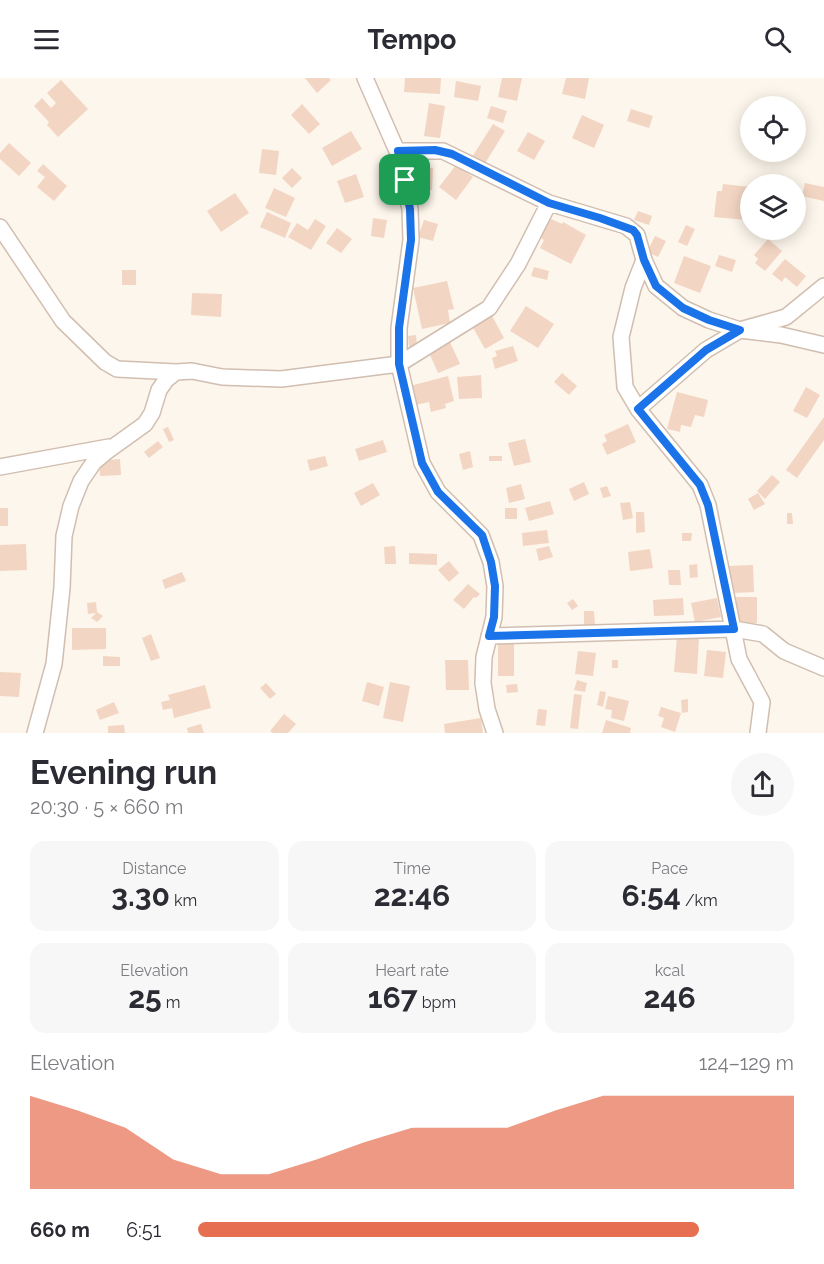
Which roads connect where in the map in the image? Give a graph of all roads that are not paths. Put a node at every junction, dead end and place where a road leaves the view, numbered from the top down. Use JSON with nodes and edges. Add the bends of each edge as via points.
{"nodes":[{"id":1,"x":365,"y":78,"type":"edge"},
{"id":2,"x":398,"y":151,"type":"junction"},
{"id":3,"x":549,"y":203,"type":"junction"},
{"id":4,"x":0,"y":227,"type":"edge"},
{"id":5,"x":644,"y":260,"type":"junction"},
{"id":6,"x":824,"y":286,"type":"edge"},
{"id":7,"x":740,"y":330,"type":"junction"},
{"id":8,"x":824,"y":345,"type":"edge"},
{"id":9,"x":399,"y":364,"type":"junction"},
{"id":10,"x":176,"y":372,"type":"junction"},
{"id":11,"x":638,"y":409,"type":"junction"},
{"id":12,"x":116,"y":446,"type":"junction"},
{"id":13,"x":0,"y":467,"type":"edge"},
{"id":14,"x":734,"y":629,"type":"junction"},
{"id":15,"x":489,"y":636,"type":"junction"},
{"id":16,"x":824,"y":668,"type":"edge"},
{"id":17,"x":35,"y":733,"type":"edge"},
{"id":18,"x":495,"y":733,"type":"edge"},
{"id":19,"x":758,"y":733,"type":"edge"}],
"edges":[{"from":1,"to":2,"type":"street"},
{"from":2,"to":3,"type":"street","via":[[443,151]]},
{"from":2,"to":9,"type":"street","via":[[410,209],[411,240],[399,328]]},
{"from":3,"to":5,"type":"street","via":[[633,230]]},
{"from":3,"to":9,"type":"street","via":[[518,264],[489,308]]},
{"from":4,"to":10,"type":"street","via":[[63,321],[105,362],[117,369]]},
{"from":5,"to":7,"type":"street","via":[[656,286],[683,308]]},
{"from":5,"to":11,"type":"street","via":[[621,337],[625,387]]},
{"from":6,"to":7,"type":"street","via":[[786,317]]},
{"from":7,"to":8,"type":"street"},
{"from":7,"to":11,"type":"street","via":[[706,350]]},
{"from":9,"to":10,"type":"street","via":[[281,379],[222,377],[192,370]]},
{"from":9,"to":15,"type":"street","via":[[422,463],[438,492],[482,535],[491,562],[495,586]]},
{"from":10,"to":12,"type":"street","via":[[159,390],[145,424]]},
{"from":11,"to":14,"type":"street","via":[[700,485],[708,505]]},
{"from":12,"to":13,"type":"street"},
{"from":12,"to":17,"type":"street","via":[[94,462],[71,506],[64,536],[54,664]]},
{"from":14,"to":15,"type":"street"},
{"from":14,"to":16,"type":"street","via":[[763,634],[784,651]]},
{"from":14,"to":19,"type":"street","via":[[739,659],[762,702]]},
{"from":15,"to":18,"type":"street","via":[[483,683]]}]}
